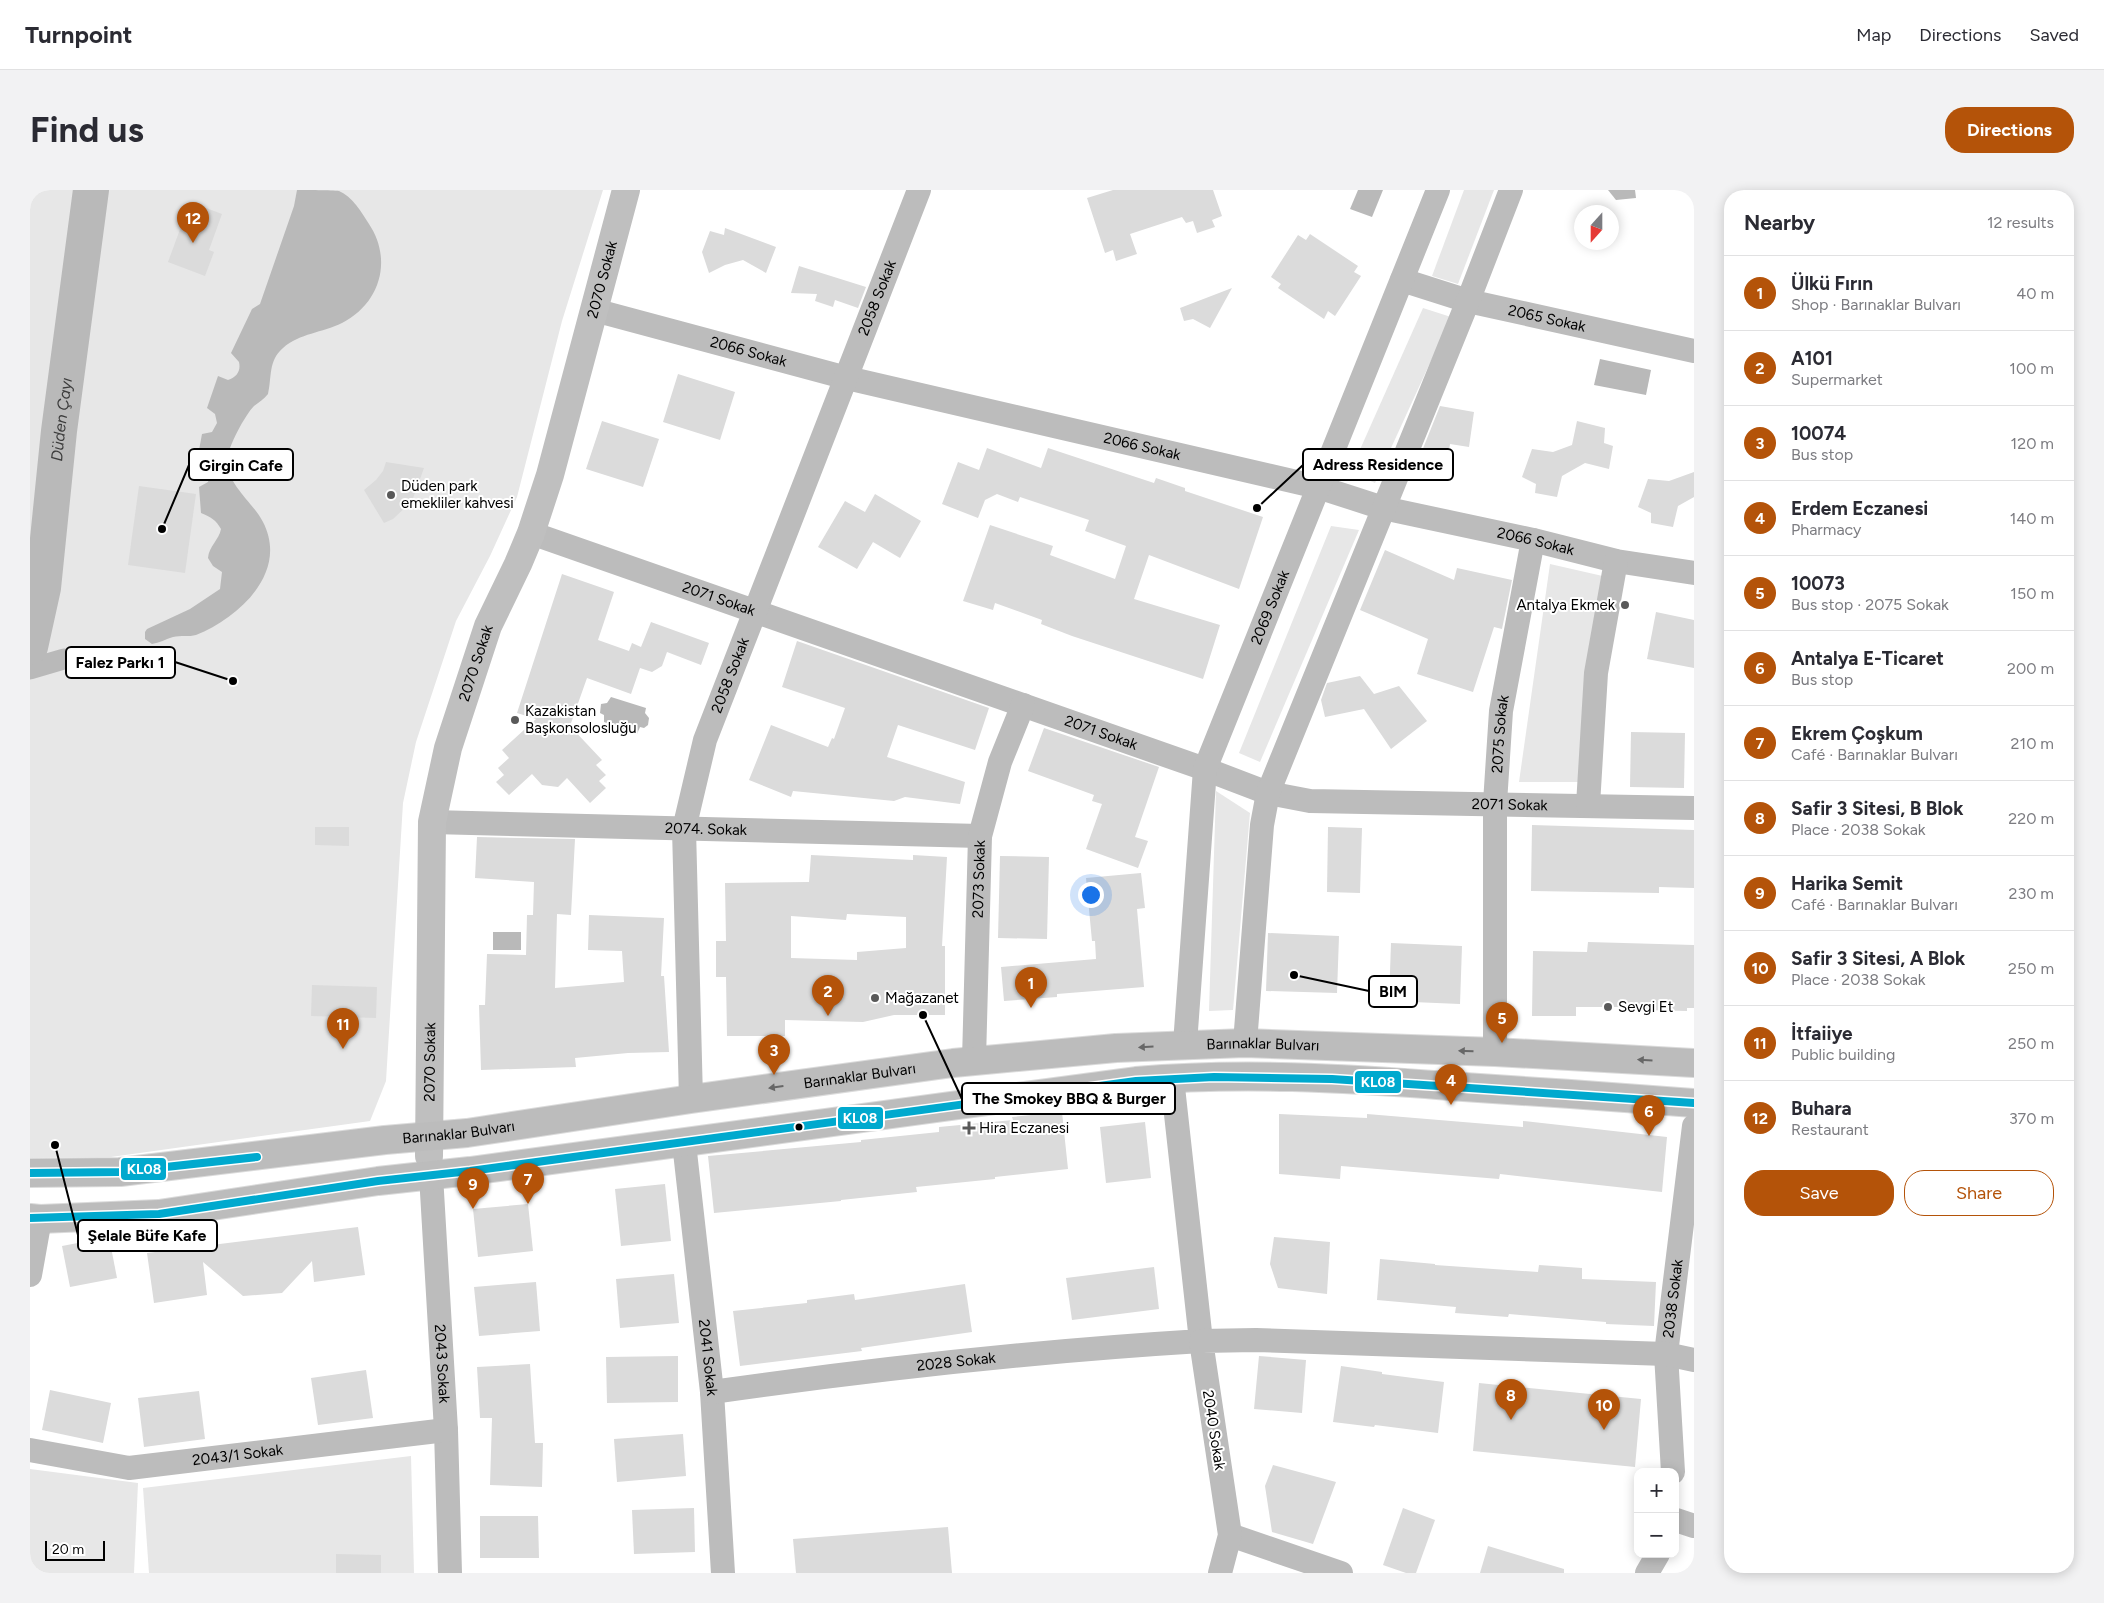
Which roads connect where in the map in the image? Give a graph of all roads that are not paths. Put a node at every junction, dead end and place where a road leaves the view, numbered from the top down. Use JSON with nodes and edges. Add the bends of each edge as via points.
{"nodes":[{"id":1,"x":626,"y":190,"type":"edge"},
{"id":2,"x":919,"y":190,"type":"edge"},
{"id":3,"x":1438,"y":190,"type":"edge"},
{"id":4,"x":1510,"y":190,"type":"edge"},
{"id":5,"x":1402,"y":280,"type":"junction"},
{"id":6,"x":1468,"y":301,"type":"junction"},
{"id":7,"x":594,"y":310,"type":"junction"},
{"id":8,"x":1694,"y":351,"type":"edge"},
{"id":9,"x":847,"y":378,"type":"junction"},
{"id":10,"x":1318,"y":487,"type":"junction"},
{"id":11,"x":1383,"y":508,"type":"junction"},
{"id":12,"x":531,"y":533,"type":"junction"},
{"id":13,"x":1533,"y":540,"type":"junction"},
{"id":14,"x":1616,"y":561,"type":"junction"},
{"id":15,"x":1694,"y":573,"type":"edge"},
{"id":16,"x":755,"y":611,"type":"junction"},
{"id":17,"x":1023,"y":705,"type":"junction"},
{"id":18,"x":1205,"y":768,"type":"junction"},
{"id":19,"x":1268,"y":793,"type":"junction"},
{"id":20,"x":1495,"y":803,"type":"junction"},
{"id":21,"x":1588,"y":805,"type":"junction"},
{"id":22,"x":1694,"y":808,"type":"edge"},
{"id":23,"x":432,"y":822,"type":"junction"},
{"id":24,"x":684,"y":829,"type":"junction"},
{"id":25,"x":980,"y":836,"type":"junction"},
{"id":26,"x":1246,"y":1043,"type":"junction"},
{"id":27,"x":1185,"y":1044,"type":"junction"},
{"id":28,"x":1495,"y":1052,"type":"junction"},
{"id":29,"x":974,"y":1060,"type":"junction"},
{"id":30,"x":1694,"y":1063,"type":"edge"},
{"id":31,"x":1172,"y":1078,"type":"junction"},
{"id":32,"x":691,"y":1099,"type":"junction"},
{"id":33,"x":1694,"y":1103,"type":"edge"},
{"id":34,"x":1694,"y":1126,"type":"edge"},
{"id":35,"x":684,"y":1143,"type":"junction"},
{"id":36,"x":430,"y":1156,"type":"junction"},
{"id":37,"x":30,"y":1173,"type":"edge"},
{"id":38,"x":35,"y":1218,"type":"edge"},
{"id":39,"x":30,"y":1275,"type":"edge"},
{"id":40,"x":1201,"y":1341,"type":"junction"},
{"id":41,"x":1666,"y":1354,"type":"junction"},
{"id":42,"x":1694,"y":1360,"type":"edge"},
{"id":43,"x":712,"y":1392,"type":"junction"},
{"id":44,"x":446,"y":1430,"type":"junction"},
{"id":45,"x":30,"y":1450,"type":"edge"},
{"id":46,"x":1673,"y":1468,"type":"edge"},
{"id":47,"x":1679,"y":1522,"type":"edge"},
{"id":48,"x":1694,"y":1526,"type":"edge"},
{"id":49,"x":1230,"y":1535,"type":"junction"},
{"id":50,"x":1656,"y":1558,"type":"edge"},
{"id":51,"x":450,"y":1573,"type":"edge"},
{"id":52,"x":723,"y":1573,"type":"edge"},
{"id":53,"x":1220,"y":1573,"type":"edge"},
{"id":54,"x":1341,"y":1573,"type":"edge"},
{"id":55,"x":1647,"y":1573,"type":"edge"}],
"edges":[{"from":1,"to":7,"type":"street","name":"2070 Sokak"},
{"from":2,"to":9,"type":"street","name":"2058 Sokak"},
{"from":3,"to":5,"type":"street","name":"2069 Sokak"},
{"from":4,"to":6,"type":"street"},
{"from":5,"to":6,"type":"street","name":"2065 Sokak"},
{"from":5,"to":10,"type":"street","name":"2069 Sokak"},
{"from":6,"to":8,"type":"street","name":"2065 Sokak"},
{"from":6,"to":11,"type":"street"},
{"from":7,"to":9,"type":"street","name":"2066 Sokak"},
{"from":7,"to":12,"type":"street","name":"2070 Sokak","via":[[550,475]]},
{"from":9,"to":10,"type":"street","name":"2066 Sokak"},
{"from":9,"to":16,"type":"street","name":"2058 Sokak"},
{"from":10,"to":11,"type":"street","name":"2066 Sokak"},
{"from":10,"to":18,"type":"street","name":"2069 Sokak"},
{"from":11,"to":13,"type":"street","name":"2066 Sokak"},
{"from":11,"to":19,"type":"street"},
{"from":12,"to":16,"type":"street","name":"2071 Sokak"},
{"from":12,"to":23,"type":"street","name":"2070 Sokak","via":[[488,626],[448,748]]},
{"from":13,"to":14,"type":"street","name":"2066 Sokak"},
{"from":13,"to":20,"type":"street","name":"2075 Sokak","via":[[1501,712]]},
{"from":14,"to":15,"type":"street","name":"2066 Sokak"},
{"from":14,"to":21,"type":"street","via":[[1596,673]]},
{"from":16,"to":17,"type":"street","name":"2071 Sokak"},
{"from":16,"to":24,"type":"street","name":"2058 Sokak","via":[[705,740]]},
{"from":17,"to":18,"type":"street","name":"2071 Sokak"},
{"from":17,"to":25,"type":"street","name":"2073 Sokak","via":[[1000,762]]},
{"from":18,"to":19,"type":"street","name":"2071 Sokak"},
{"from":18,"to":27,"type":"street","name":"2069 Sokak"},
{"from":19,"to":20,"type":"street","name":"2071 Sokak","via":[[1310,801]]},
{"from":19,"to":26,"type":"street","via":[[1262,825]]},
{"from":20,"to":21,"type":"street","name":"2071 Sokak"},
{"from":20,"to":28,"type":"street","name":"2075 Sokak"},
{"from":21,"to":22,"type":"street","name":"2071 Sokak"},
{"from":23,"to":24,"type":"street","name":"2074. Sokak"},
{"from":23,"to":36,"type":"street","name":"2070 Sokak"},
{"from":24,"to":25,"type":"street","name":"2074. Sokak"},
{"from":24,"to":32,"type":"street","name":"2058 Sokak"},
{"from":25,"to":29,"type":"street","name":"2073 Sokak"},
{"from":26,"to":27,"type":"main road","name":"Barınaklar Bulvarı"},
{"from":28,"to":26,"type":"main road","name":"Barınaklar Bulvarı","one_way":true},
{"from":27,"to":29,"type":"main road","name":"Barınaklar Bulvarı","one_way":true},
{"from":30,"to":28,"type":"main road","name":"Barınaklar Bulvarı","one_way":true},
{"from":29,"to":32,"type":"main road","name":"Barınaklar Bulvarı","one_way":true},
{"from":31,"to":33,"type":"main road","name":"Barınaklar Bulvarı","via":[[1323,1076]]},
{"from":31,"to":35,"type":"main road","name":"Barınaklar Bulvarı"},
{"from":31,"to":40,"type":"street","name":"2040 Sokak"},
{"from":32,"to":36,"type":"main road","name":"Barınaklar Bulvarı","via":[[467,1133]]},
{"from":34,"to":41,"type":"street","name":"2038 Sokak"},
{"from":35,"to":36,"type":"main road","name":"Barınaklar Bulvarı"},
{"from":35,"to":43,"type":"street","name":"2041 Sokak"},
{"from":36,"to":37,"type":"main road","name":"Barınaklar Bulvarı","via":[[120,1172]]},
{"from":36,"to":38,"type":"main road","name":"Barınaklar Bulvarı","via":[[378,1181],[158,1214]]},
{"from":36,"to":44,"type":"street","name":"2043 Sokak"},
{"from":38,"to":39,"type":"street"},
{"from":40,"to":41,"type":"street","via":[[1256,1340]]},
{"from":40,"to":43,"type":"street","name":"2028 Sokak","via":[[1078,1348]]},
{"from":40,"to":49,"type":"street","name":"2040 Sokak"},
{"from":41,"to":42,"type":"street"},
{"from":41,"to":46,"type":"street","name":"2038 Sokak"},
{"from":43,"to":52,"type":"street","name":"2041 Sokak"},
{"from":44,"to":45,"type":"street","name":"2043/1 Sokak","via":[[129,1468]]},
{"from":44,"to":51,"type":"street","name":"2043 Sokak"},
{"from":47,"to":48,"type":"street"},
{"from":49,"to":53,"type":"street","name":"2040 Sokak"},
{"from":49,"to":54,"type":"street"},
{"from":50,"to":55,"type":"street"}]}
